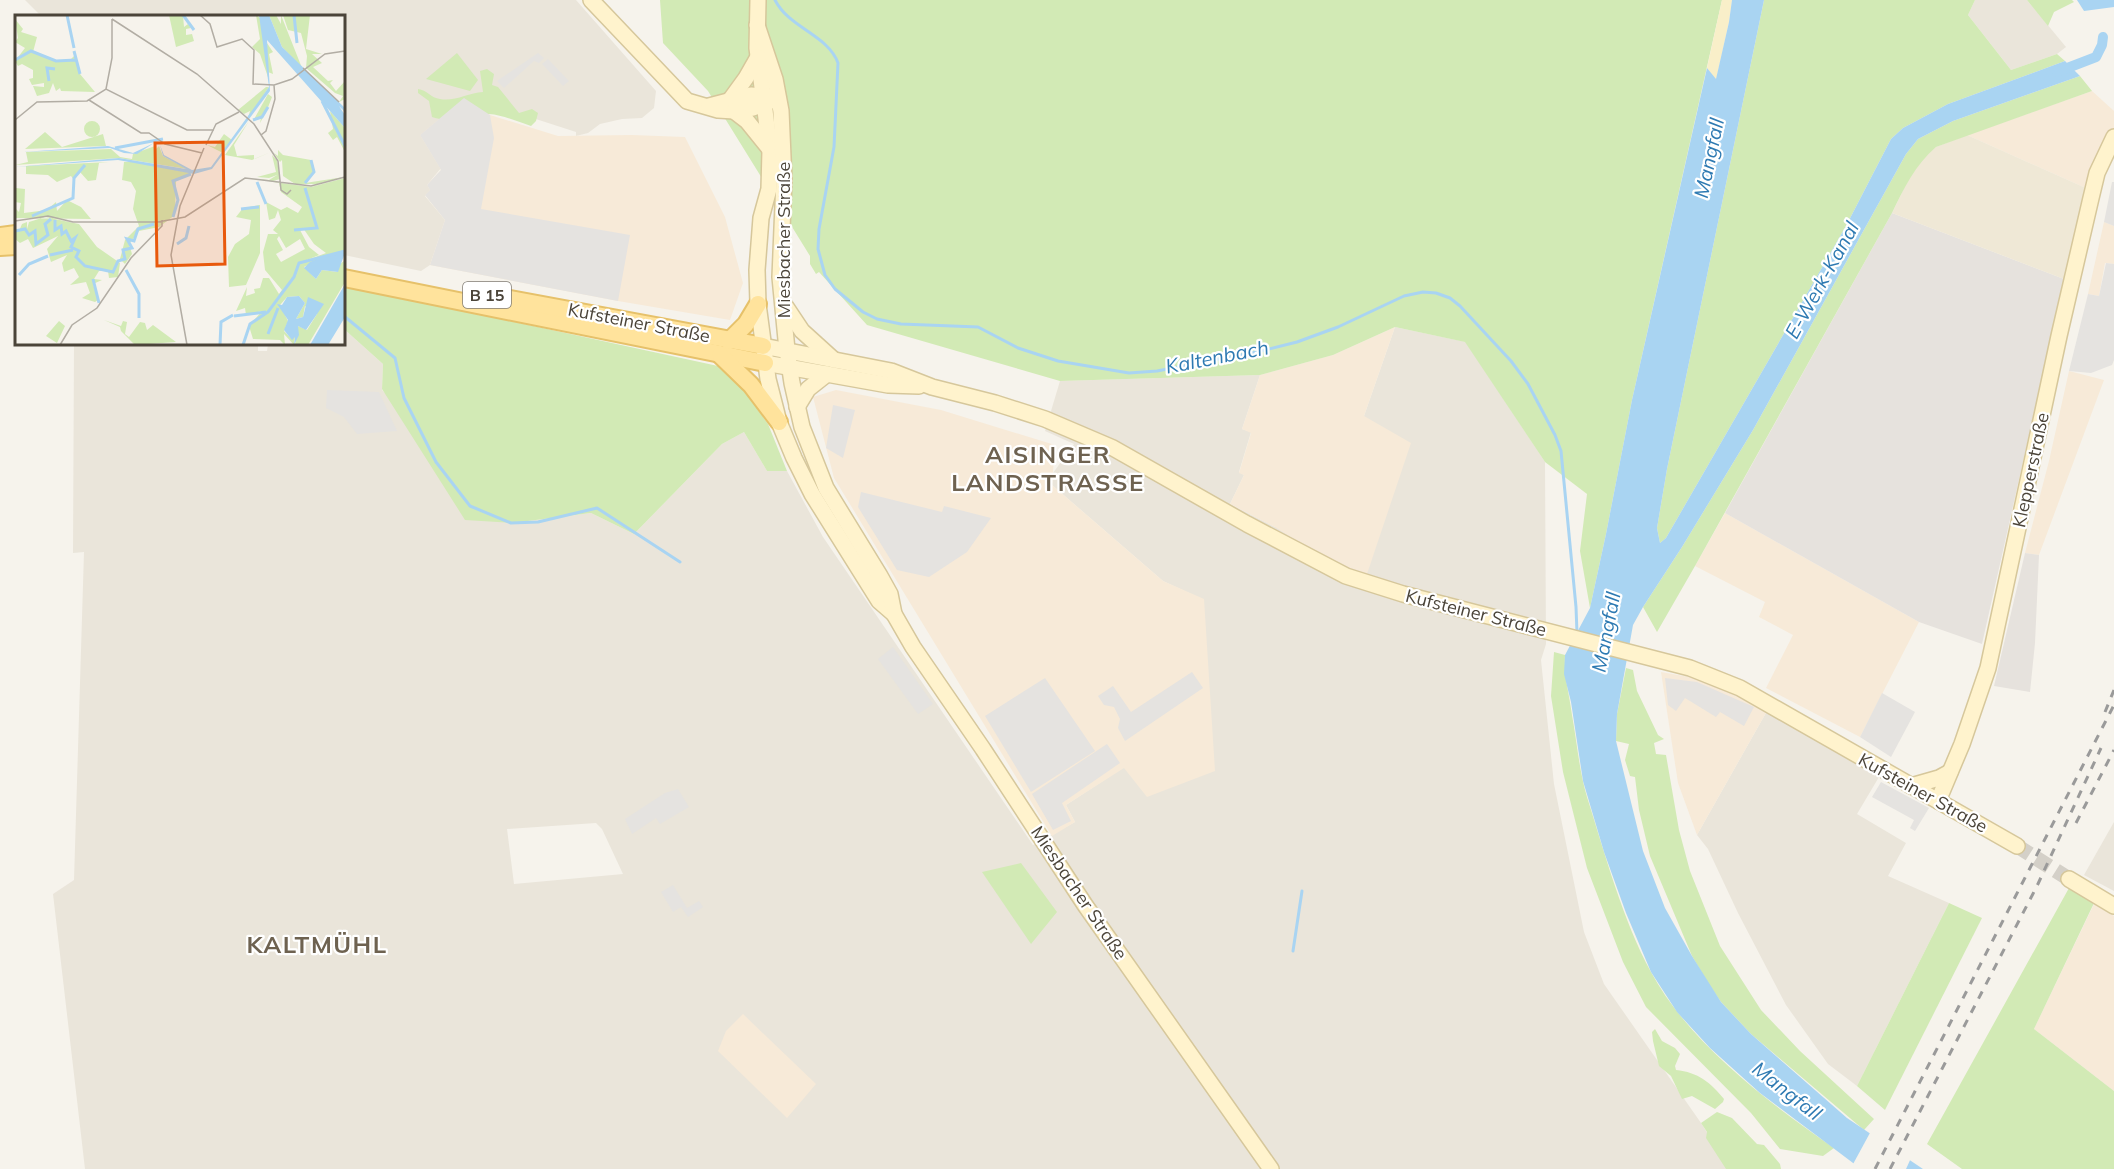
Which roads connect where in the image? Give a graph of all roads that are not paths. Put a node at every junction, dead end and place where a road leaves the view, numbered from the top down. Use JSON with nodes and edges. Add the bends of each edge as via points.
{"nodes":[{"id":1,"x":591,"y":0,"type":"edge"},
{"id":2,"x":758,"y":3,"type":"edge"},
{"id":3,"x":758,"y":24,"type":"junction"},
{"id":4,"x":758,"y":57,"type":"junction"},
{"id":5,"x":769,"y":99,"type":"junction"},
{"id":6,"x":732,"y":106,"type":"junction"},
{"id":7,"x":2114,"y":137,"type":"edge"},
{"id":8,"x":770,"y":150,"type":"junction"},
{"id":9,"x":15,"y":234,"type":"edge"},
{"id":10,"x":0,"y":236,"type":"edge"},
{"id":11,"x":15,"y":246,"type":"edge"},
{"id":12,"x":0,"y":248,"type":"edge"},
{"id":13,"x":345,"y":268,"type":"edge"},
{"id":14,"x":345,"y":278,"type":"edge"},
{"id":15,"x":781,"y":300,"type":"junction"},
{"id":16,"x":758,"y":304,"type":"junction"},
{"id":17,"x":763,"y":346,"type":"junction"},
{"id":18,"x":724,"y":347,"type":"junction"},
{"id":19,"x":787,"y":350,"type":"junction"},
{"id":20,"x":765,"y":363,"type":"junction"},
{"id":21,"x":830,"y":367,"type":"junction"},
{"id":22,"x":789,"y":368,"type":"junction"},
{"id":23,"x":797,"y":407,"type":"junction"},
{"id":24,"x":779,"y":422,"type":"junction"},
{"id":25,"x":894,"y":614,"type":"junction"},
{"id":26,"x":1950,"y":772,"type":"junction"},
{"id":27,"x":1911,"y":786,"type":"junction"},
{"id":28,"x":1938,"y":801,"type":"junction"},
{"id":29,"x":2017,"y":846,"type":"tunnel mouth"},
{"id":30,"x":2069,"y":879,"type":"tunnel mouth"},
{"id":31,"x":2114,"y":906,"type":"edge"},
{"id":32,"x":1271,"y":1169,"type":"edge"}],
"edges":[{"from":1,"to":6,"type":"main road","via":[[682,96],[708,107]]},
{"from":2,"to":3,"type":"main road","name":"Miesbacher Straße"},
{"from":3,"to":4,"type":"main road","name":"Miesbacher Straße"},
{"from":3,"to":5,"type":"main road","name":"Miesbacher Straße"},
{"from":4,"to":5,"type":"main road","name":"Miesbacher Straße"},
{"from":4,"to":6,"type":"main road"},
{"from":5,"to":6,"type":"main road","via":[[752,95]]},
{"from":5,"to":8,"type":"main road","name":"Miesbacher Straße"},
{"from":5,"to":15,"type":"main road","name":"Miesbacher Straße","via":[[784,171]]},
{"from":6,"to":8,"type":"main road"},
{"from":7,"to":26,"type":"main road","name":"Klepperstraße","via":[[2095,181],[1988,668]]},
{"from":8,"to":16,"type":"main road","name":"Miesbacher Straße","via":[[769,189],[759,240]]},
{"from":9,"to":10,"type":"main road"},
{"from":11,"to":12,"type":"main road"},
{"from":13,"to":18,"type":"main road","name":"Kufsteiner Straße","number":"B 15","via":[[630,320]]},
{"from":14,"to":18,"type":"main road","name":"Kufsteiner Straße","number":"B 15"},
{"from":15,"to":19,"type":"main road","name":"Miesbacher Straße"},
{"from":15,"to":21,"type":"main road"},
{"from":16,"to":17,"type":"main road","name":"Miesbacher Straße"},
{"from":16,"to":18,"type":"main road"},
{"from":17,"to":18,"type":"main road","name":"Kufsteiner Straße","number":"B 15"},
{"from":17,"to":19,"type":"main road","name":"Kufsteiner Straße"},
{"from":17,"to":20,"type":"main road","name":"Miesbacher Straße"},
{"from":18,"to":20,"type":"main road","name":"Kufsteiner Straße","number":"B 15"},
{"from":18,"to":24,"type":"main road"},
{"from":19,"to":21,"type":"main road","name":"Kufsteiner Straße"},
{"from":19,"to":22,"type":"main road","name":"Miesbacher Straße"},
{"from":20,"to":22,"type":"main road","name":"Kufsteiner Straße"},
{"from":20,"to":24,"type":"main road","name":"Miesbacher Straße"},
{"from":21,"to":22,"type":"main road","name":"Kufsteiner Straße"},
{"from":21,"to":23,"type":"main road"},
{"from":21,"to":27,"type":"main road","name":"Kufsteiner Straße","via":[[891,371],[932,387],[1020,410],[1113,447],[1346,576],[1690,668],[1740,688]]},
{"from":22,"to":23,"type":"main road","name":"Miesbacher Straße"},
{"from":23,"to":25,"type":"main road","name":"Miesbacher Straße","via":[[826,488],[890,594]]},
{"from":24,"to":25,"type":"main road","name":"Miesbacher Straße","via":[[812,494],[879,601]]},
{"from":25,"to":32,"type":"main road","name":"Miesbacher Straße","via":[[1085,905]]},
{"from":26,"to":27,"type":"main road"},
{"from":26,"to":28,"type":"main road","name":"Klepperstraße"},
{"from":27,"to":28,"type":"main road","name":"Kufsteiner Straße"},
{"from":28,"to":29,"type":"main road","name":"Kufsteiner Straße"},
{"from":30,"to":31,"type":"main road"}]}
